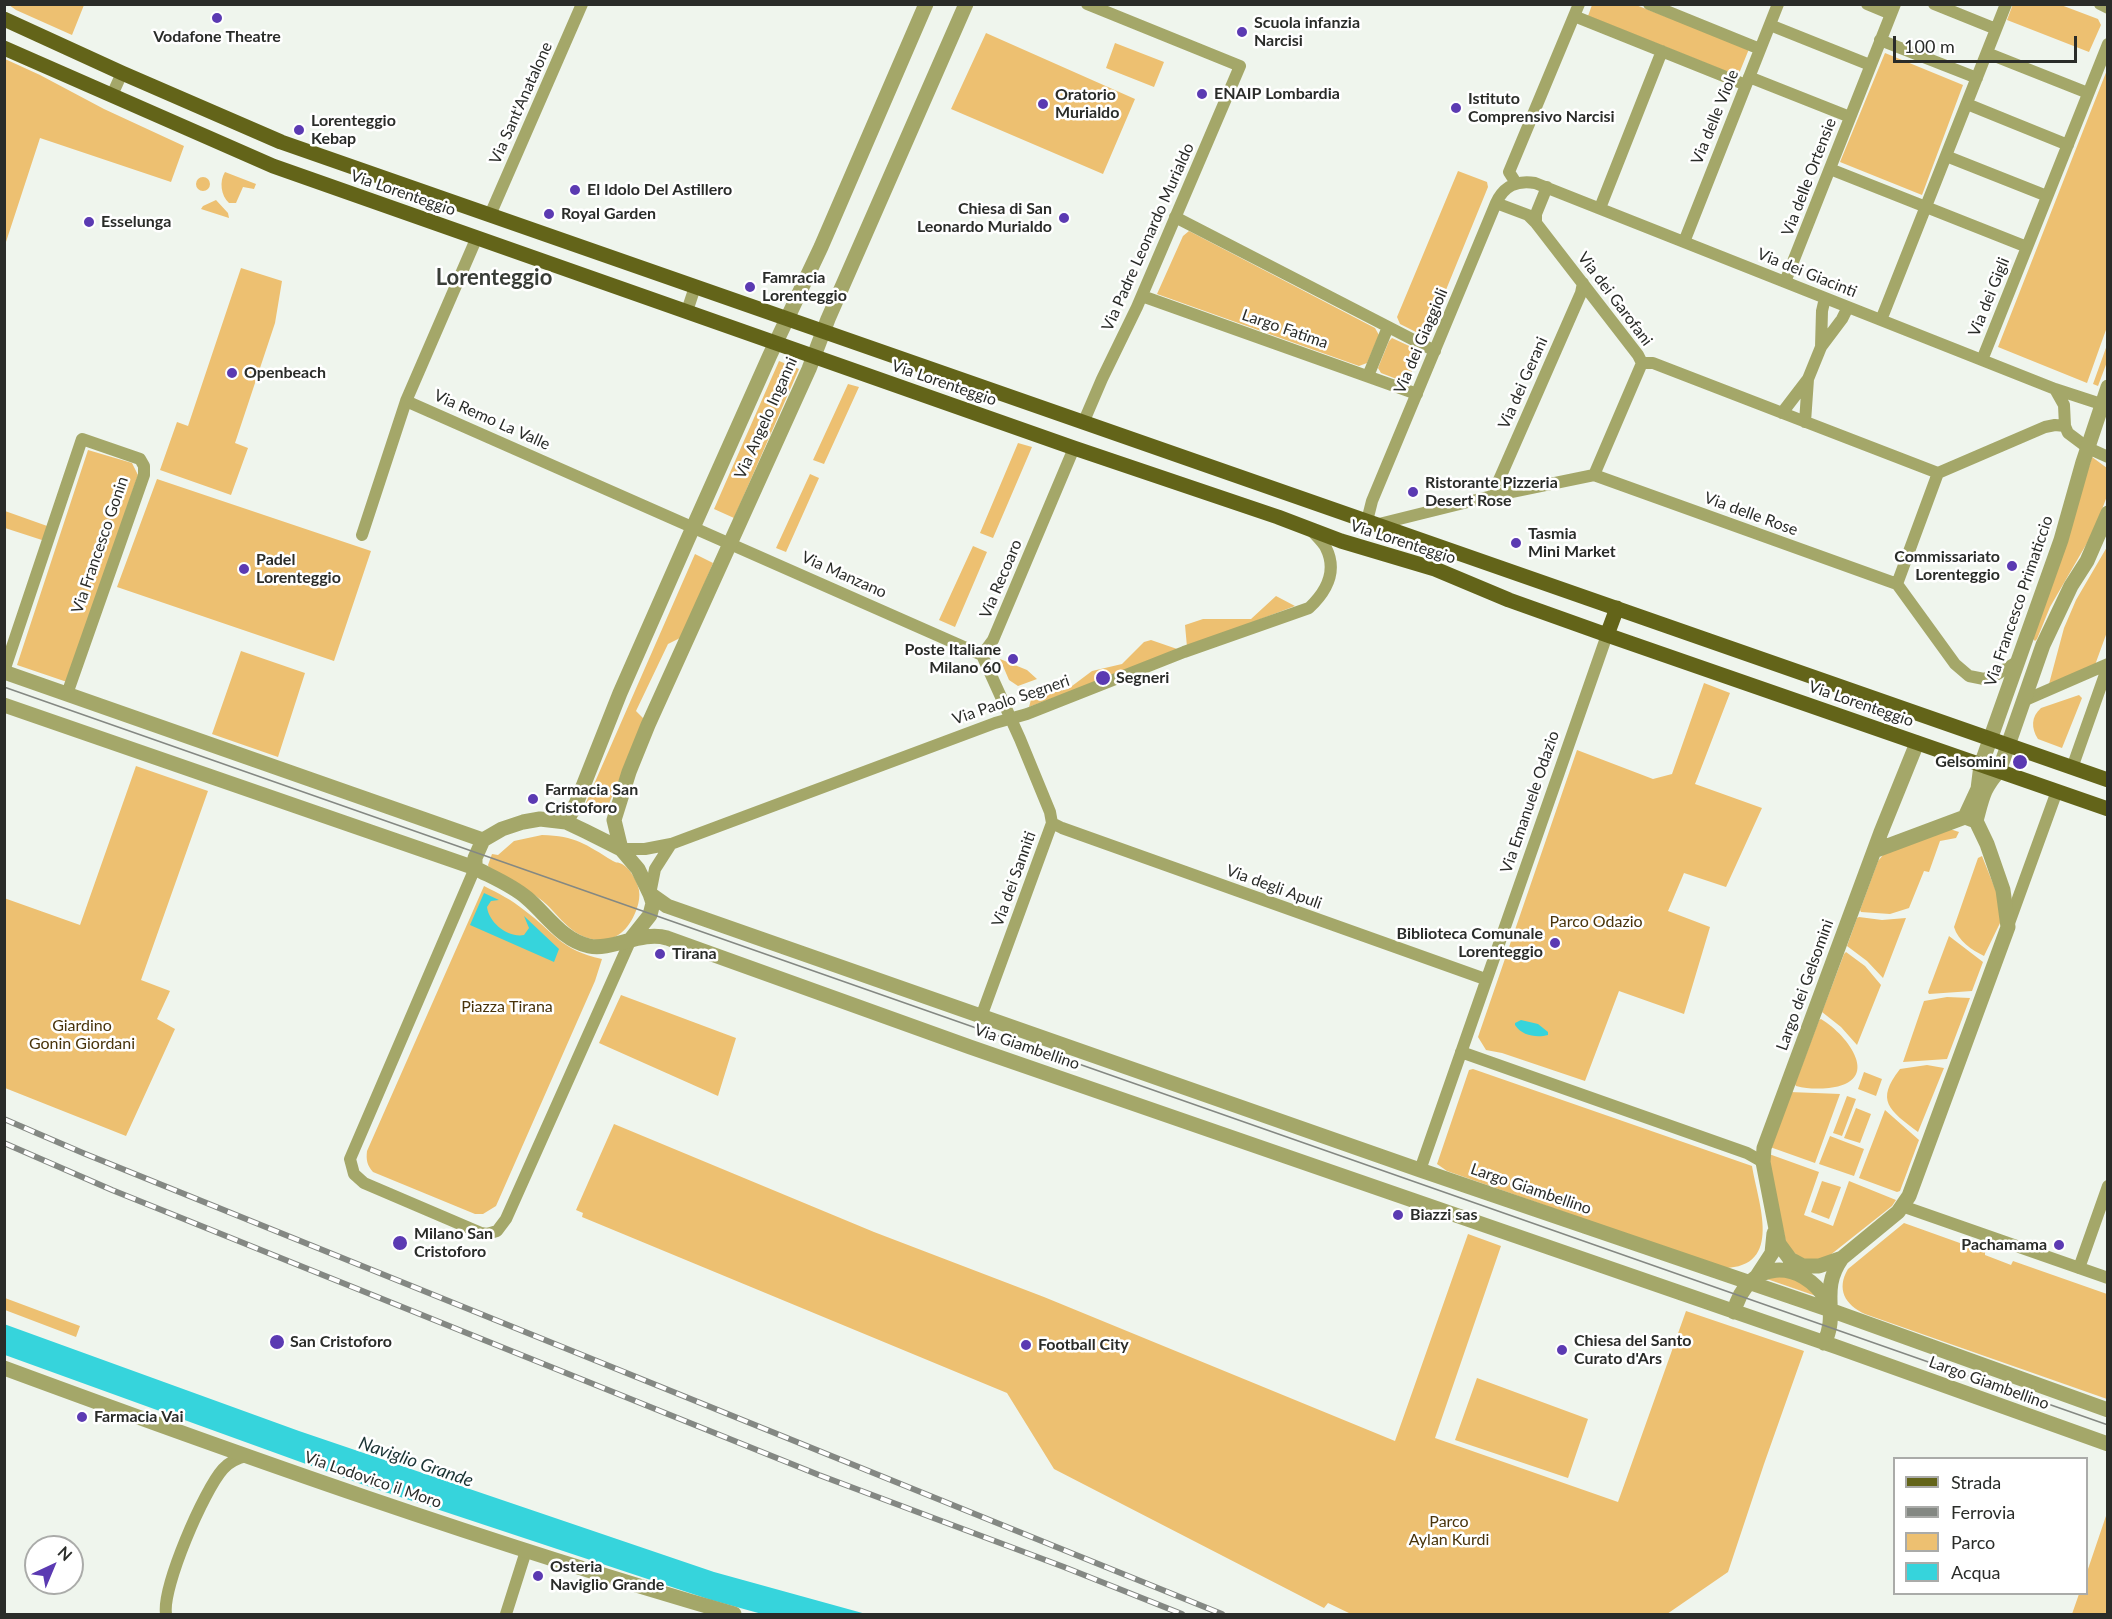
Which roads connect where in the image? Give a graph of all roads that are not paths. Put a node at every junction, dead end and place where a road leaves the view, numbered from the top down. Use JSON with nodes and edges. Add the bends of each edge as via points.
{"nodes":[{"id":1,"x":582,"y":4,"type":"edge"},
{"id":2,"x":926,"y":4,"type":"edge"},
{"id":3,"x":966,"y":4,"type":"edge"},
{"id":4,"x":1087,"y":4,"type":"edge"},
{"id":5,"x":1649,"y":4,"type":"edge"},
{"id":6,"x":1778,"y":4,"type":"edge"},
{"id":7,"x":1867,"y":4,"type":"edge"},
{"id":8,"x":1934,"y":4,"type":"edge"},
{"id":9,"x":2006,"y":4,"type":"edge"},
{"id":10,"x":2100,"y":4,"type":"edge"},
{"id":11,"x":2108,"y":8,"type":"edge"},
{"id":12,"x":1893,"y":9,"type":"edge"},
{"id":13,"x":1576,"y":10,"type":"edge"},
{"id":14,"x":1679,"y":10,"type":"edge"},
{"id":15,"x":4,"y":19,"type":"edge"},
{"id":16,"x":1770,"y":25,"type":"junction"},
{"id":17,"x":1996,"y":29,"type":"junction"},
{"id":18,"x":1880,"y":40,"type":"junction"},
{"id":19,"x":2108,"y":44,"type":"edge"},
{"id":20,"x":4,"y":48,"type":"edge"},
{"id":21,"x":1760,"y":49,"type":"junction"},
{"id":22,"x":1662,"y":51,"type":"junction"},
{"id":23,"x":1987,"y":53,"type":"junction"},
{"id":24,"x":1870,"y":65,"type":"junction"},
{"id":25,"x":123,"y":73,"type":"junction"},
{"id":26,"x":1977,"y":78,"type":"junction"},
{"id":27,"x":1748,"y":81,"type":"junction"},
{"id":28,"x":2088,"y":93,"type":"junction"},
{"id":29,"x":112,"y":95,"type":"junction"},
{"id":30,"x":1967,"y":104,"type":"junction"},
{"id":31,"x":1850,"y":117,"type":"junction"},
{"id":32,"x":2068,"y":145,"type":"junction"},
{"id":33,"x":1946,"y":156,"type":"junction"},
{"id":34,"x":1830,"y":169,"type":"junction"},
{"id":35,"x":1516,"y":183,"type":"junction"},
{"id":36,"x":1547,"y":187,"type":"junction"},
{"id":37,"x":2047,"y":196,"type":"junction"},
{"id":38,"x":1496,"y":203,"type":"junction"},
{"id":39,"x":1926,"y":207,"type":"junction"},
{"id":40,"x":1600,"y":208,"type":"junction"},
{"id":41,"x":490,"y":215,"type":"junction"},
{"id":42,"x":1175,"y":217,"type":"junction"},
{"id":43,"x":1536,"y":224,"type":"junction"},
{"id":44,"x":477,"y":237,"type":"junction"},
{"id":45,"x":1684,"y":242,"type":"junction"},
{"id":46,"x":2027,"y":247,"type":"junction"},
{"id":47,"x":1785,"y":282,"type":"junction"},
{"id":48,"x":1583,"y":283,"type":"junction"},
{"id":49,"x":695,"y":287,"type":"junction"},
{"id":50,"x":1142,"y":296,"type":"junction"},
{"id":51,"x":1825,"y":298,"type":"junction"},
{"id":52,"x":1848,"y":307,"type":"junction"},
{"id":53,"x":687,"y":311,"type":"junction"},
{"id":54,"x":787,"y":319,"type":"junction"},
{"id":55,"x":1881,"y":320,"type":"junction"},
{"id":56,"x":1388,"y":327,"type":"junction"},
{"id":57,"x":824,"y":330,"type":"junction"},
{"id":58,"x":776,"y":343,"type":"junction"},
{"id":59,"x":1821,"y":347,"type":"junction"},
{"id":60,"x":1435,"y":351,"type":"junction"},
{"id":61,"x":814,"y":356,"type":"junction"},
{"id":62,"x":1982,"y":360,"type":"junction"},
{"id":63,"x":1641,"y":363,"type":"junction"},
{"id":64,"x":1368,"y":376,"type":"junction"},
{"id":65,"x":964,"y":379,"type":"junction"},
{"id":66,"x":1808,"y":379,"type":"junction"},
{"id":67,"x":2108,"y":387,"type":"edge"},
{"id":68,"x":2055,"y":389,"type":"junction"},
{"id":69,"x":1418,"y":393,"type":"junction"},
{"id":70,"x":406,"y":401,"type":"junction"},
{"id":71,"x":2101,"y":404,"type":"junction"},
{"id":72,"x":955,"y":405,"type":"junction"},
{"id":73,"x":1782,"y":412,"type":"junction"},
{"id":74,"x":1084,"y":422,"type":"junction"},
{"id":75,"x":1805,"y":422,"type":"junction"},
{"id":76,"x":2065,"y":426,"type":"junction"},
{"id":77,"x":1074,"y":448,"type":"junction"},
{"id":78,"x":2088,"y":448,"type":"junction"},
{"id":79,"x":2108,"y":457,"type":"edge"},
{"id":80,"x":1206,"y":464,"type":"junction"},
{"id":81,"x":1938,"y":473,"type":"junction"},
{"id":82,"x":1594,"y":475,"type":"junction"},
{"id":83,"x":1198,"y":489,"type":"junction"},
{"id":84,"x":1492,"y":496,"type":"junction"},
{"id":85,"x":2108,"y":513,"type":"edge"},
{"id":86,"x":1373,"y":522,"type":"junction"},
{"id":87,"x":693,"y":527,"type":"junction"},
{"id":88,"x":1311,"y":530,"type":"junction"},
{"id":89,"x":362,"y":535,"type":"dead end"},
{"id":90,"x":729,"y":543,"type":"junction"},
{"id":91,"x":1357,"y":546,"type":"junction"},
{"id":92,"x":1519,"y":575,"type":"junction"},
{"id":93,"x":1897,"y":584,"type":"junction"},
{"id":94,"x":1509,"y":600,"type":"junction"},
{"id":95,"x":1617,"y":608,"type":"junction"},
{"id":96,"x":2027,"y":633,"type":"junction"},
{"id":97,"x":1606,"y":635,"type":"junction"},
{"id":98,"x":2043,"y":645,"type":"junction"},
{"id":99,"x":982,"y":655,"type":"junction"},
{"id":100,"x":2018,"y":662,"type":"junction"},
{"id":101,"x":2108,"y":665,"type":"edge"},
{"id":102,"x":4,"y":671,"type":"edge"},
{"id":103,"x":67,"y":694,"type":"junction"},
{"id":104,"x":2023,"y":701,"type":"junction"},
{"id":105,"x":4,"y":705,"type":"edge"},
{"id":106,"x":1011,"y":720,"type":"junction"},
{"id":107,"x":1990,"y":738,"type":"junction"},
{"id":108,"x":1917,"y":743,"type":"junction"},
{"id":109,"x":2008,"y":745,"type":"junction"},
{"id":110,"x":1981,"y":765,"type":"junction"},
{"id":111,"x":2072,"y":768,"type":"junction"},
{"id":112,"x":1999,"y":771,"type":"junction"},
{"id":113,"x":2108,"y":780,"type":"edge"},
{"id":114,"x":2057,"y":791,"type":"junction"},
{"id":115,"x":2108,"y":809,"type":"edge"},
{"id":116,"x":1971,"y":819,"type":"junction"},
{"id":117,"x":567,"y":822,"type":"junction"},
{"id":118,"x":1052,"y":823,"type":"junction"},
{"id":119,"x":483,"y":840,"type":"junction"},
{"id":120,"x":671,"y":844,"type":"junction"},
{"id":121,"x":621,"y":849,"type":"junction"},
{"id":122,"x":1874,"y":851,"type":"junction"},
{"id":123,"x":475,"y":868,"type":"junction"},
{"id":124,"x":650,"y":894,"type":"junction"},
{"id":125,"x":2008,"y":927,"type":"junction"},
{"id":126,"x":632,"y":939,"type":"junction"},
{"id":127,"x":1485,"y":979,"type":"junction"},
{"id":128,"x":981,"y":1017,"type":"junction"},
{"id":129,"x":1461,"y":1052,"type":"junction"},
{"id":130,"x":1763,"y":1162,"type":"junction"},
{"id":131,"x":1420,"y":1170,"type":"junction"},
{"id":132,"x":2108,"y":1186,"type":"edge"},
{"id":133,"x":1409,"y":1199,"type":"joint"},
{"id":134,"x":1902,"y":1206,"type":"junction"},
{"id":135,"x":1775,"y":1227,"type":"junction"},
{"id":136,"x":1842,"y":1258,"type":"junction"},
{"id":137,"x":2079,"y":1268,"type":"junction"},
{"id":138,"x":2108,"y":1278,"type":"edge"},
{"id":139,"x":1753,"y":1280,"type":"junction"},
{"id":140,"x":1829,"y":1306,"type":"junction"},
{"id":141,"x":1734,"y":1312,"type":"junction"},
{"id":142,"x":1824,"y":1343,"type":"junction"},
{"id":143,"x":4,"y":1368,"type":"edge"},
{"id":144,"x":2108,"y":1410,"type":"edge"},
{"id":145,"x":2108,"y":1444,"type":"edge"},
{"id":146,"x":222,"y":1447,"type":"junction"},
{"id":147,"x":247,"y":1456,"type":"junction"},
{"id":148,"x":230,"y":1463,"type":"junction"},
{"id":149,"x":526,"y":1551,"type":"junction"},
{"id":150,"x":166,"y":1614,"type":"edge"},
{"id":151,"x":506,"y":1614,"type":"edge"},
{"id":152,"x":734,"y":1614,"type":"edge"}],
"edges":[{"from":1,"to":41,"type":"street","name":"Via Sant'Anatalone"},
{"from":2,"to":54,"type":"street","name":"Via Angelo Inganni"},
{"from":3,"to":57,"type":"street","name":"Via Angelo Inganni"},
{"from":4,"to":42,"type":"street","name":"Via Padre Leonardo Murialdo","via":[[1240,66]]},
{"from":5,"to":14,"type":"street"},
{"from":6,"to":16,"type":"street","name":"Via delle Viole"},
{"from":7,"to":12,"type":"street","name":"Via delle Ortensie"},
{"from":8,"to":17,"type":"street"},
{"from":9,"to":17,"type":"street"},
{"from":10,"to":11,"type":"street"},
{"from":12,"to":18,"type":"street","name":"Via delle Ortensie"},
{"from":13,"to":22,"type":"street","name":"Via delle Ortensie"},
{"from":13,"to":35,"type":"street","via":[[1509,172]]},
{"from":14,"to":21,"type":"street"},
{"from":15,"to":25,"type":"main road","name":"Via Lorenteggio"},
{"from":16,"to":21,"type":"street","name":"Via delle Viole"},
{"from":16,"to":24,"type":"street"},
{"from":17,"to":23,"type":"street"},
{"from":18,"to":24,"type":"street","name":"Via delle Ortensie"},
{"from":18,"to":26,"type":"street"},
{"from":19,"to":28,"type":"street","name":"Via dei Gigli"},
{"from":20,"to":29,"type":"main road","name":"Via Lorenteggio"},
{"from":21,"to":27,"type":"street","name":"Via delle Viole"},
{"from":22,"to":27,"type":"street","name":"Via delle Ortensie"},
{"from":22,"to":40,"type":"street"},
{"from":23,"to":26,"type":"street"},
{"from":23,"to":28,"type":"street"},
{"from":24,"to":31,"type":"street","name":"Via delle Ortensie"},
{"from":25,"to":29,"type":"street"},
{"from":25,"to":41,"type":"main road","name":"Via Lorenteggio","via":[[281,142]]},
{"from":26,"to":30,"type":"street"},
{"from":27,"to":31,"type":"street","name":"Via delle Ortensie"},
{"from":27,"to":45,"type":"street","name":"Via delle Viole"},
{"from":28,"to":32,"type":"street","name":"Via dei Gigli"},
{"from":29,"to":44,"type":"main road","name":"Via Lorenteggio","via":[[273,166]]},
{"from":30,"to":32,"type":"street"},
{"from":30,"to":33,"type":"street"},
{"from":31,"to":34,"type":"street","name":"Via delle Ortensie"},
{"from":32,"to":37,"type":"street","name":"Via dei Gigli"},
{"from":33,"to":37,"type":"street"},
{"from":33,"to":39,"type":"street"},
{"from":34,"to":39,"type":"street","name":"Via dei Gigli"},
{"from":34,"to":47,"type":"street","name":"Via delle Ortensie"},
{"from":35,"to":36,"type":"street","name":"Via dei Giacinti","via":[[1532,182]]},
{"from":35,"to":38,"type":"street","name":"Via dei Giaggioli","via":[[1503,190]]},
{"from":36,"to":40,"type":"street","name":"Via dei Giacinti"},
{"from":36,"to":43,"type":"street"},
{"from":37,"to":46,"type":"street","name":"Via dei Gigli"},
{"from":38,"to":43,"type":"street","via":[[1528,215]]},
{"from":38,"to":60,"type":"street","name":"Via dei Giaggioli"},
{"from":39,"to":46,"type":"street","name":"Via dei Gigli"},
{"from":39,"to":55,"type":"street"},
{"from":40,"to":45,"type":"street","name":"Via dei Giacinti"},
{"from":41,"to":49,"type":"main road","name":"Via Lorenteggio"},
{"from":42,"to":50,"type":"street","name":"Via Padre Leonardo Murialdo"},
{"from":42,"to":56,"type":"street"},
{"from":43,"to":48,"type":"street","name":"Via dei Garofani"},
{"from":44,"to":53,"type":"main road","name":"Via Lorenteggio"},
{"from":44,"to":70,"type":"street"},
{"from":45,"to":47,"type":"street","name":"Via dei Giacinti"},
{"from":46,"to":62,"type":"street","name":"Via dei Gigli"},
{"from":47,"to":51,"type":"street","name":"Via dei Giacinti"},
{"from":48,"to":63,"type":"street","name":"Via dei Garofani"},
{"from":48,"to":84,"type":"street","name":"Via dei Gerani"},
{"from":49,"to":53,"type":"street"},
{"from":49,"to":54,"type":"main road","name":"Via Lorenteggio"},
{"from":50,"to":64,"type":"street","name":"Largo Fatima"},
{"from":50,"to":74,"type":"street","name":"Via Padre Leonardo Murialdo"},
{"from":51,"to":52,"type":"street","name":"Via dei Giacinti"},
{"from":51,"to":59,"type":"street"},
{"from":52,"to":55,"type":"street","name":"Via dei Giacinti"},
{"from":52,"to":59,"type":"street"},
{"from":53,"to":58,"type":"main road","name":"Via Lorenteggio"},
{"from":54,"to":57,"type":"main road","name":"Via Lorenteggio"},
{"from":54,"to":58,"type":"street","name":"Via Angelo Inganni"},
{"from":55,"to":62,"type":"street","name":"Via dei Giacinti"},
{"from":56,"to":60,"type":"street"},
{"from":56,"to":64,"type":"street"},
{"from":57,"to":61,"type":"street","name":"Via Angelo Inganni"},
{"from":57,"to":65,"type":"main road","name":"Via Lorenteggio"},
{"from":58,"to":61,"type":"main road","name":"Via Lorenteggio"},
{"from":58,"to":87,"type":"street","name":"Via Angelo Inganni"},
{"from":59,"to":66,"type":"street"},
{"from":60,"to":69,"type":"street","name":"Via dei Giaggioli"},
{"from":61,"to":72,"type":"main road","name":"Via Lorenteggio"},
{"from":61,"to":90,"type":"street","name":"Via Angelo Inganni"},
{"from":62,"to":68,"type":"street","name":"Via dei Giacinti"},
{"from":63,"to":73,"type":"street","name":"Via dei Garofani","via":[[1653,363]]},
{"from":63,"to":82,"type":"street"},
{"from":64,"to":69,"type":"street","name":"Largo Fatima"},
{"from":65,"to":72,"type":"main road"},
{"from":65,"to":74,"type":"main road","name":"Via Lorenteggio"},
{"from":66,"to":73,"type":"street"},
{"from":66,"to":75,"type":"street"},
{"from":67,"to":71,"type":"street","name":"Via Francesco Primaticcio"},
{"from":68,"to":71,"type":"street","name":"Via dei Giacinti"},
{"from":68,"to":76,"type":"street","via":[[2064,405]]},
{"from":69,"to":86,"type":"street","name":"Via dei Giaggioli","via":[[1372,501]]},
{"from":70,"to":87,"type":"street","name":"Via Remo La Valle"},
{"from":70,"to":89,"type":"street"},
{"from":71,"to":78,"type":"street","name":"Via Francesco Primaticcio"},
{"from":72,"to":77,"type":"main road","name":"Via Lorenteggio"},
{"from":73,"to":75,"type":"street","name":"Via dei Garofani"},
{"from":74,"to":80,"type":"main road","name":"Via Lorenteggio"},
{"from":75,"to":81,"type":"street","name":"Via dei Garofani"},
{"from":76,"to":78,"type":"street","via":[[2074,439]]},
{"from":76,"to":81,"type":"street","via":[[2046,427]]},
{"from":77,"to":83,"type":"main road","name":"Via Lorenteggio"},
{"from":77,"to":99,"type":"street","name":"Via Recoaro","via":[[993,640]]},
{"from":78,"to":79,"type":"street"},
{"from":78,"to":96,"type":"street","name":"Via Francesco Primaticcio","via":[[2061,540]]},
{"from":80,"to":83,"type":"main road","via":[[1206,479]]},
{"from":80,"to":86,"type":"main road","name":"Via Lorenteggio"},
{"from":81,"to":93,"type":"street"},
{"from":82,"to":84,"type":"street"},
{"from":82,"to":93,"type":"street","name":"Via delle Rose"},
{"from":83,"to":88,"type":"main road","name":"Via Lorenteggio"},
{"from":84,"to":86,"type":"street"},
{"from":85,"to":98,"type":"street"},
{"from":86,"to":91,"type":"main road"},
{"from":86,"to":92,"type":"main road","name":"Via Lorenteggio"},
{"from":87,"to":90,"type":"street","name":"Via Manzano"},
{"from":87,"to":117,"type":"street","name":"Via Angelo Inganni"},
{"from":88,"to":91,"type":"main road","name":"Via Lorenteggio"},
{"from":88,"to":106,"type":"street","name":"Via Paolo Segneri","via":[[1326,548],[1331,565],[1328,585],[1309,608]]},
{"from":90,"to":99,"type":"street","name":"Via Manzano"},
{"from":90,"to":121,"type":"street","name":"Via Angelo Inganni","via":[[629,772],[614,820]]},
{"from":91,"to":94,"type":"main road","name":"Via Lorenteggio","via":[[1435,569]]},
{"from":92,"to":94,"type":"main road"},
{"from":92,"to":95,"type":"main road","name":"Via Lorenteggio"},
{"from":93,"to":100,"type":"street","via":[[1955,664],[1969,676],[1984,679]]},
{"from":94,"to":97,"type":"main road","name":"Via Lorenteggio"},
{"from":95,"to":97,"type":"main road"},
{"from":95,"to":107,"type":"main road","name":"Via Lorenteggio"},
{"from":96,"to":98,"type":"street","via":[[2035,645]]},
{"from":96,"to":100,"type":"street","name":"Via Francesco Primaticcio"},
{"from":97,"to":108,"type":"main road","name":"Via Lorenteggio"},
{"from":97,"to":127,"type":"street","name":"Via Emanuele Odazio"},
{"from":98,"to":104,"type":"street"},
{"from":99,"to":106,"type":"street"},
{"from":100,"to":107,"type":"street","name":"Via Francesco Primaticcio"},
{"from":101,"to":104,"type":"street"},
{"from":101,"to":111,"type":"street"},
{"from":102,"to":103,"type":"street","name":"Via Francesco Gonin"},
{"from":102,"to":103,"type":"street","name":"Via Francesco Gonin","via":[[82,439],[140,459],[144,475]]},
{"from":103,"to":119,"type":"street","name":"Via Francesco Gonin"},
{"from":104,"to":109,"type":"street"},
{"from":105,"to":123,"type":"street"},
{"from":106,"to":118,"type":"street","name":"Via dei Sanniti"},
{"from":106,"to":120,"type":"street","name":"Via Paolo Segneri"},
{"from":107,"to":109,"type":"main road","name":"Via Lorenteggio"},
{"from":107,"to":110,"type":"street","name":"Via Francesco Primaticcio"},
{"from":108,"to":110,"type":"main road","name":"Via Lorenteggio"},
{"from":108,"to":122,"type":"street","name":"Largo dei Gelsomini"},
{"from":109,"to":111,"type":"main road","name":"Via Lorenteggio"},
{"from":109,"to":112,"type":"street"},
{"from":110,"to":112,"type":"main road","name":"Via Lorenteggio"},
{"from":110,"to":116,"type":"street"},
{"from":111,"to":113,"type":"main road","name":"Via Lorenteggio"},
{"from":112,"to":114,"type":"main road","name":"Via Lorenteggio"},
{"from":112,"to":116,"type":"street","via":[[1988,783]]},
{"from":114,"to":115,"type":"main road","name":"Via Lorenteggio"},
{"from":114,"to":125,"type":"street","name":"Largo dei Gelsomini"},
{"from":116,"to":122,"type":"street"},
{"from":116,"to":125,"type":"street","name":"Largo dei Gelsomini","via":[[1987,844],[2003,890]]},
{"from":117,"to":119,"type":"street","via":[[523,822]]},
{"from":117,"to":121,"type":"street"},
{"from":118,"to":127,"type":"street","name":"Via degli Apuli"},
{"from":118,"to":128,"type":"street","name":"Via dei Sanniti"},
{"from":119,"to":123,"type":"street"},
{"from":120,"to":121,"type":"street","name":"Via Paolo Segneri"},
{"from":120,"to":124,"type":"street","via":[[655,869]]},
{"from":121,"to":124,"type":"street","via":[[638,869]]},
{"from":122,"to":130,"type":"street","name":"Largo dei Gelsomini","via":[[1764,1148]]},
{"from":123,"to":126,"type":"street","via":[[527,898],[574,941],[600,947]]},
{"from":123,"to":126,"type":"street","via":[[350,1159],[354,1174],[364,1183],[481,1233],[498,1230],[528,1173]]},
{"from":124,"to":126,"type":"street","via":[[650,915]]},
{"from":124,"to":128,"type":"street","name":"Via Giambellino","via":[[663,905]]},
{"from":125,"to":134,"type":"street","name":"Largo dei Gelsomini"},
{"from":126,"to":133,"type":"street","name":"Via Giambellino","via":[[667,938]]},
{"from":127,"to":129,"type":"street"},
{"from":128,"to":131,"type":"street","name":"Via Giambellino"},
{"from":129,"to":130,"type":"street"},
{"from":129,"to":131,"type":"street"},
{"from":130,"to":135,"type":"street","name":"Largo dei Gelsomini"},
{"from":131,"to":139,"type":"street","name":"Largo Giambellino"},
{"from":132,"to":137,"type":"street"},
{"from":133,"to":141,"type":"street","name":"Largo Giambellino"},
{"from":134,"to":136,"type":"street","name":"Largo dei Gelsomini"},
{"from":134,"to":137,"type":"street"},
{"from":135,"to":136,"type":"street","name":"Largo dei Gelsomini","via":[[1784,1253],[1796,1263],[1820,1266]]},
{"from":135,"to":139,"type":"street","name":"Largo dei Gelsomini","via":[[1772,1253]]},
{"from":136,"to":140,"type":"street","name":"Largo dei Gelsomini","via":[[1832,1275]]},
{"from":137,"to":138,"type":"street"},
{"from":139,"to":140,"type":"street","name":"Largo Giambellino"},
{"from":139,"to":140,"type":"street","via":[[1779,1270],[1797,1273],[1817,1285]]},
{"from":139,"to":141,"type":"street","via":[[1739,1295]]},
{"from":140,"to":142,"type":"street","via":[[1830,1327]]},
{"from":140,"to":144,"type":"street","name":"Largo Giambellino"},
{"from":141,"to":142,"type":"street","name":"Largo Giambellino"},
{"from":142,"to":145,"type":"street","name":"Largo Giambellino"},
{"from":143,"to":146,"type":"street","name":"Via Lodovico il Moro"},
{"from":146,"to":147,"type":"street","name":"Via Lodovico il Moro"},
{"from":146,"to":148,"type":"street","via":[[230,1456]]},
{"from":147,"to":148,"type":"street"},
{"from":147,"to":149,"type":"street","name":"Via Lodovico il Moro"},
{"from":148,"to":150,"type":"street","via":[[200,1506],[167,1589]]},
{"from":149,"to":151,"type":"street"},
{"from":149,"to":152,"type":"street","name":"Via Lodovico il Moro"}]}
